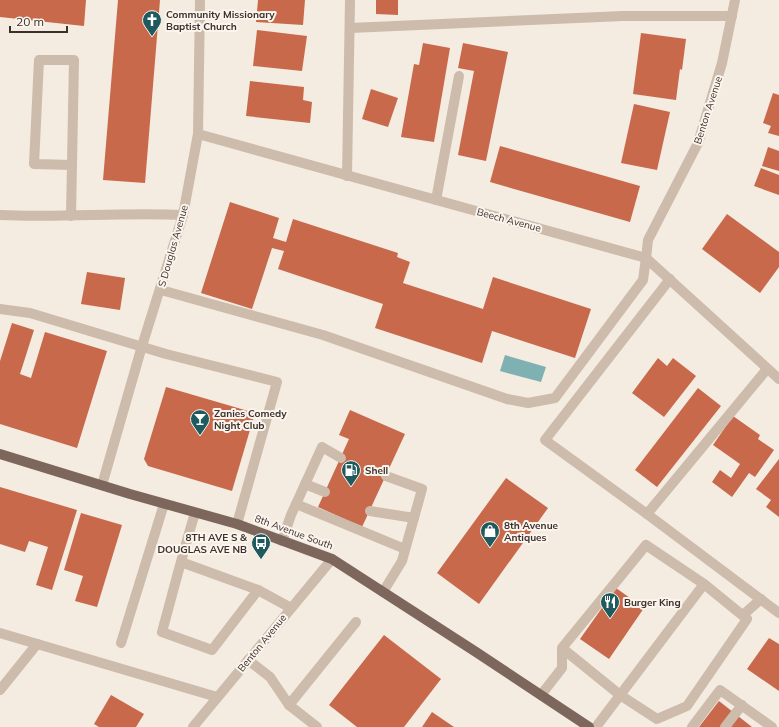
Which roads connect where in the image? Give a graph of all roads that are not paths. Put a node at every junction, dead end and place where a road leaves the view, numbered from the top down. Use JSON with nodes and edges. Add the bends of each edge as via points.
{"nodes":[{"id":1,"x":200,"y":0,"type":"edge"},
{"id":2,"x":350,"y":0,"type":"edge"},
{"id":3,"x":735,"y":0,"type":"edge"},
{"id":4,"x":732,"y":16,"type":"junction"},
{"id":5,"x":350,"y":28,"type":"junction"},
{"id":6,"x":459,"y":76,"type":"dead end"},
{"id":7,"x":198,"y":134,"type":"junction"},
{"id":8,"x":72,"y":164,"type":"junction"},
{"id":9,"x":347,"y":176,"type":"junction"},
{"id":10,"x":436,"y":200,"type":"junction"},
{"id":11,"x":0,"y":215,"type":"edge"},
{"id":12,"x":183,"y":215,"type":"junction"},
{"id":13,"x":71,"y":216,"type":"junction"},
{"id":14,"x":646,"y":258,"type":"junction"},
{"id":15,"x":670,"y":279,"type":"junction"},
{"id":16,"x":161,"y":290,"type":"junction"},
{"id":17,"x":0,"y":309,"type":"edge"},
{"id":18,"x":142,"y":346,"type":"junction"},
{"id":19,"x":767,"y":370,"type":"junction"},
{"id":20,"x":779,"y":379,"type":"edge"},
{"id":21,"x":0,"y":454,"type":"edge"},
{"id":22,"x":340,"y":458,"type":"dead end"},
{"id":23,"x":386,"y":476,"type":"dead end"},
{"id":24,"x":305,"y":484,"type":"junction"},
{"id":25,"x":102,"y":485,"type":"junction"},
{"id":26,"x":325,"y":492,"type":"dead end"},
{"id":27,"x":164,"y":504,"type":"junction"},
{"id":28,"x":296,"y":504,"type":"junction"},
{"id":29,"x":370,"y":511,"type":"dead end"},
{"id":30,"x":195,"y":513,"type":"junction"},
{"id":31,"x":648,"y":514,"type":"junction"},
{"id":32,"x":414,"y":518,"type":"junction"},
{"id":33,"x":237,"y":524,"type":"junction"},
{"id":34,"x":282,"y":541,"type":"junction"},
{"id":35,"x":406,"y":549,"type":"junction"},
{"id":36,"x":332,"y":559,"type":"junction"},
{"id":37,"x":181,"y":562,"type":"junction"},
{"id":38,"x":704,"y":584,"type":"junction"},
{"id":39,"x":258,"y":590,"type":"junction"},
{"id":40,"x":383,"y":592,"type":"junction"},
{"id":41,"x":761,"y":599,"type":"junction"},
{"id":42,"x":291,"y":608,"type":"junction"},
{"id":43,"x":779,"y":613,"type":"edge"},
{"id":44,"x":743,"y":616,"type":"junction"},
{"id":45,"x":356,"y":622,"type":"dead end"},
{"id":46,"x":0,"y":632,"type":"edge"},
{"id":47,"x":121,"y":642,"type":"dead end"},
{"id":48,"x":37,"y":644,"type":"junction"},
{"id":49,"x":562,"y":648,"type":"junction"},
{"id":50,"x":248,"y":660,"type":"junction"},
{"id":51,"x":0,"y":690,"type":"edge"},
{"id":52,"x":541,"y":695,"type":"junction"},
{"id":53,"x":620,"y":695,"type":"junction"},
{"id":54,"x":217,"y":697,"type":"junction"},
{"id":55,"x":289,"y":705,"type":"junction"},
{"id":56,"x":742,"y":705,"type":"junction"},
{"id":57,"x":768,"y":726,"type":"edge"},
{"id":58,"x":193,"y":727,"type":"edge"},
{"id":59,"x":316,"y":727,"type":"edge"},
{"id":60,"x":588,"y":727,"type":"edge"},
{"id":61,"x":596,"y":727,"type":"edge"},
{"id":62,"x":692,"y":727,"type":"edge"},
{"id":63,"x":725,"y":727,"type":"edge"}],
"edges":[{"from":1,"to":7,"type":"street","name":"S Douglas Avenue"},
{"from":2,"to":5,"type":"street"},
{"from":3,"to":4,"type":"street","name":"Benton Avenue"},
{"from":4,"to":5,"type":"street","via":[[623,16]]},
{"from":4,"to":14,"type":"street","name":"Benton Avenue","via":[[722,63],[698,144],[648,240]]},
{"from":5,"to":9,"type":"street"},
{"from":6,"to":10,"type":"street"},
{"from":7,"to":9,"type":"street","name":"Beech Avenue"},
{"from":7,"to":12,"type":"street","name":"S Douglas Avenue"},
{"from":8,"to":8,"type":"street","via":[[74,60],[39,60],[34,164]]},
{"from":8,"to":13,"type":"street"},
{"from":9,"to":10,"type":"street","name":"Beech Avenue"},
{"from":10,"to":14,"type":"street","name":"Beech Avenue"},
{"from":11,"to":13,"type":"street"},
{"from":12,"to":13,"type":"street"},
{"from":12,"to":16,"type":"street","name":"S Douglas Avenue"},
{"from":14,"to":15,"type":"street","name":"Beech Avenue"},
{"from":14,"to":16,"type":"street","name":"Benton Avenue","via":[[643,280],[555,398],[528,404],[323,335]]},
{"from":15,"to":19,"type":"street","name":"Beech Avenue"},
{"from":15,"to":31,"type":"street","via":[[545,440]]},
{"from":16,"to":18,"type":"street","name":"S Douglas Avenue"},
{"from":17,"to":18,"type":"street","via":[[30,313]]},
{"from":18,"to":25,"type":"street","name":"S Douglas Avenue"},
{"from":18,"to":33,"type":"street","via":[[277,382]]},
{"from":19,"to":20,"type":"street","name":"Beech Avenue"},
{"from":19,"to":31,"type":"street"},
{"from":21,"to":25,"type":"main road","name":"8th Avenue South"},
{"from":22,"to":24,"type":"street","via":[[322,448]]},
{"from":23,"to":32,"type":"street","via":[[422,489]]},
{"from":24,"to":26,"type":"street"},
{"from":24,"to":28,"type":"street"},
{"from":25,"to":27,"type":"main road","name":"8th Avenue South"},
{"from":27,"to":30,"type":"main road","name":"8th Avenue South"},
{"from":27,"to":47,"type":"street"},
{"from":28,"to":34,"type":"street"},
{"from":28,"to":35,"type":"street"},
{"from":29,"to":32,"type":"street"},
{"from":30,"to":33,"type":"main road","name":"8th Avenue South"},
{"from":30,"to":37,"type":"street"},
{"from":31,"to":41,"type":"street"},
{"from":32,"to":35,"type":"street"},
{"from":33,"to":34,"type":"main road","name":"8th Avenue South"},
{"from":34,"to":36,"type":"main road","name":"8th Avenue South"},
{"from":35,"to":40,"type":"street","via":[[402,561]]},
{"from":36,"to":40,"type":"main road","name":"8th Avenue South"},
{"from":36,"to":42,"type":"street","name":"Benton Avenue"},
{"from":37,"to":39,"type":"street"},
{"from":37,"to":39,"type":"street","via":[[162,632],[212,650]]},
{"from":38,"to":44,"type":"street"},
{"from":38,"to":49,"type":"street","via":[[646,545]]},
{"from":38,"to":53,"type":"street"},
{"from":39,"to":42,"type":"street"},
{"from":40,"to":52,"type":"main road","name":"8th Avenue South"},
{"from":41,"to":43,"type":"street"},
{"from":41,"to":44,"type":"street"},
{"from":42,"to":50,"type":"street","name":"Benton Avenue"},
{"from":44,"to":53,"type":"street","via":[[747,619],[687,706],[657,719]]},
{"from":45,"to":55,"type":"street"},
{"from":46,"to":48,"type":"street"},
{"from":48,"to":51,"type":"street"},
{"from":48,"to":54,"type":"street"},
{"from":49,"to":52,"type":"street","via":[[562,668]]},
{"from":49,"to":53,"type":"street"},
{"from":50,"to":54,"type":"street","name":"Benton Avenue"},
{"from":50,"to":55,"type":"street","via":[[270,677]]},
{"from":52,"to":60,"type":"main road","name":"8th Avenue South"},
{"from":53,"to":61,"type":"street"},
{"from":54,"to":58,"type":"street","name":"Benton Avenue"},
{"from":55,"to":59,"type":"street"},
{"from":56,"to":57,"type":"street"},
{"from":56,"to":62,"type":"street","via":[[720,690]]},
{"from":56,"to":63,"type":"street"}]}
